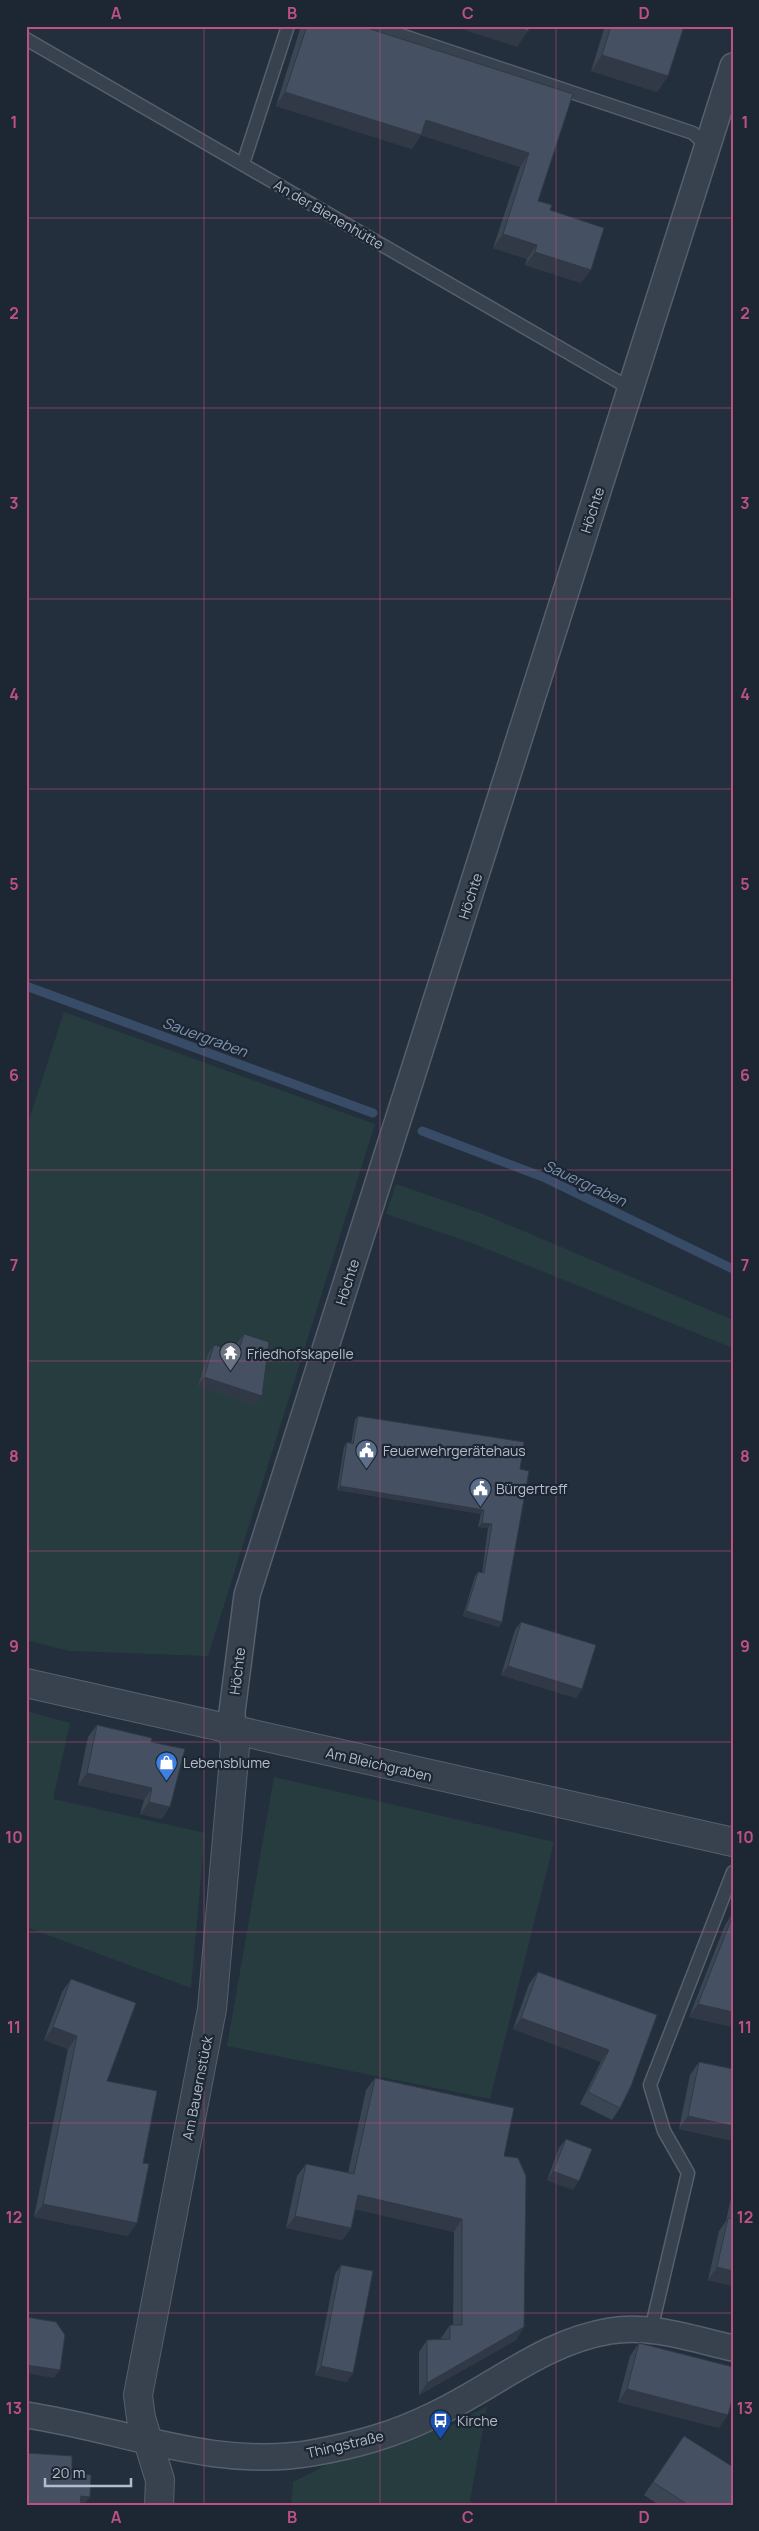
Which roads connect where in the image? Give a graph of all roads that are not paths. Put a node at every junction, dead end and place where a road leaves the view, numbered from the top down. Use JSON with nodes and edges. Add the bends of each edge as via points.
{"nodes":[{"id":1,"x":288,"y":26,"type":"edge"},
{"id":2,"x":374,"y":26,"type":"edge"},
{"id":3,"x":26,"y":39,"type":"edge"},
{"id":4,"x":733,"y":66,"type":"edge"},
{"id":5,"x":708,"y":147,"type":"junction"},
{"id":6,"x":243,"y":164,"type":"junction"},
{"id":7,"x":631,"y":389,"type":"junction"},
{"id":8,"x":26,"y":1684,"type":"edge"},
{"id":9,"x":233,"y":1730,"type":"junction"},
{"id":10,"x":733,"y":1842,"type":"edge"},
{"id":11,"x":733,"y":1872,"type":"edge"},
{"id":12,"x":651,"y":2330,"type":"junction"},
{"id":13,"x":733,"y":2348,"type":"edge"},
{"id":14,"x":26,"y":2415,"type":"edge"},
{"id":15,"x":148,"y":2441,"type":"junction"},
{"id":16,"x":159,"y":2505,"type":"edge"}],
"edges":[{"from":1,"to":6,"type":"lane"},
{"from":2,"to":5,"type":"lane","via":[[692,133]]},
{"from":3,"to":6,"type":"lane","name":"An der Bienenhütte"},
{"from":4,"to":5,"type":"street","name":"Höchte"},
{"from":5,"to":7,"type":"street","name":"Höchte"},
{"from":6,"to":7,"type":"lane","name":"An der Bienenhütte"},
{"from":7,"to":9,"type":"street","name":"Höchte","via":[[247,1595],[232,1712]]},
{"from":8,"to":9,"type":"street","name":"Am Bleichgraben"},
{"from":9,"to":10,"type":"street","name":"Am Bleichgraben"},
{"from":9,"to":15,"type":"street","name":"Am Bauernstück","via":[[235,1747],[212,2009],[138,2395]]},
{"from":11,"to":12,"type":"lane","via":[[650,2085],[664,2131],[688,2173]]},
{"from":12,"to":13,"type":"street","name":"Thingstraße"},
{"from":12,"to":15,"type":"street","name":"Thingstraße","via":[[611,2331],[566,2343],[519,2365],[435,2415],[374,2440],[280,2457],[210,2454]]},
{"from":14,"to":15,"type":"street","name":"Thingstraße"},
{"from":15,"to":16,"type":"street","name":"Am Bauernstück","via":[[160,2480]]}]}
